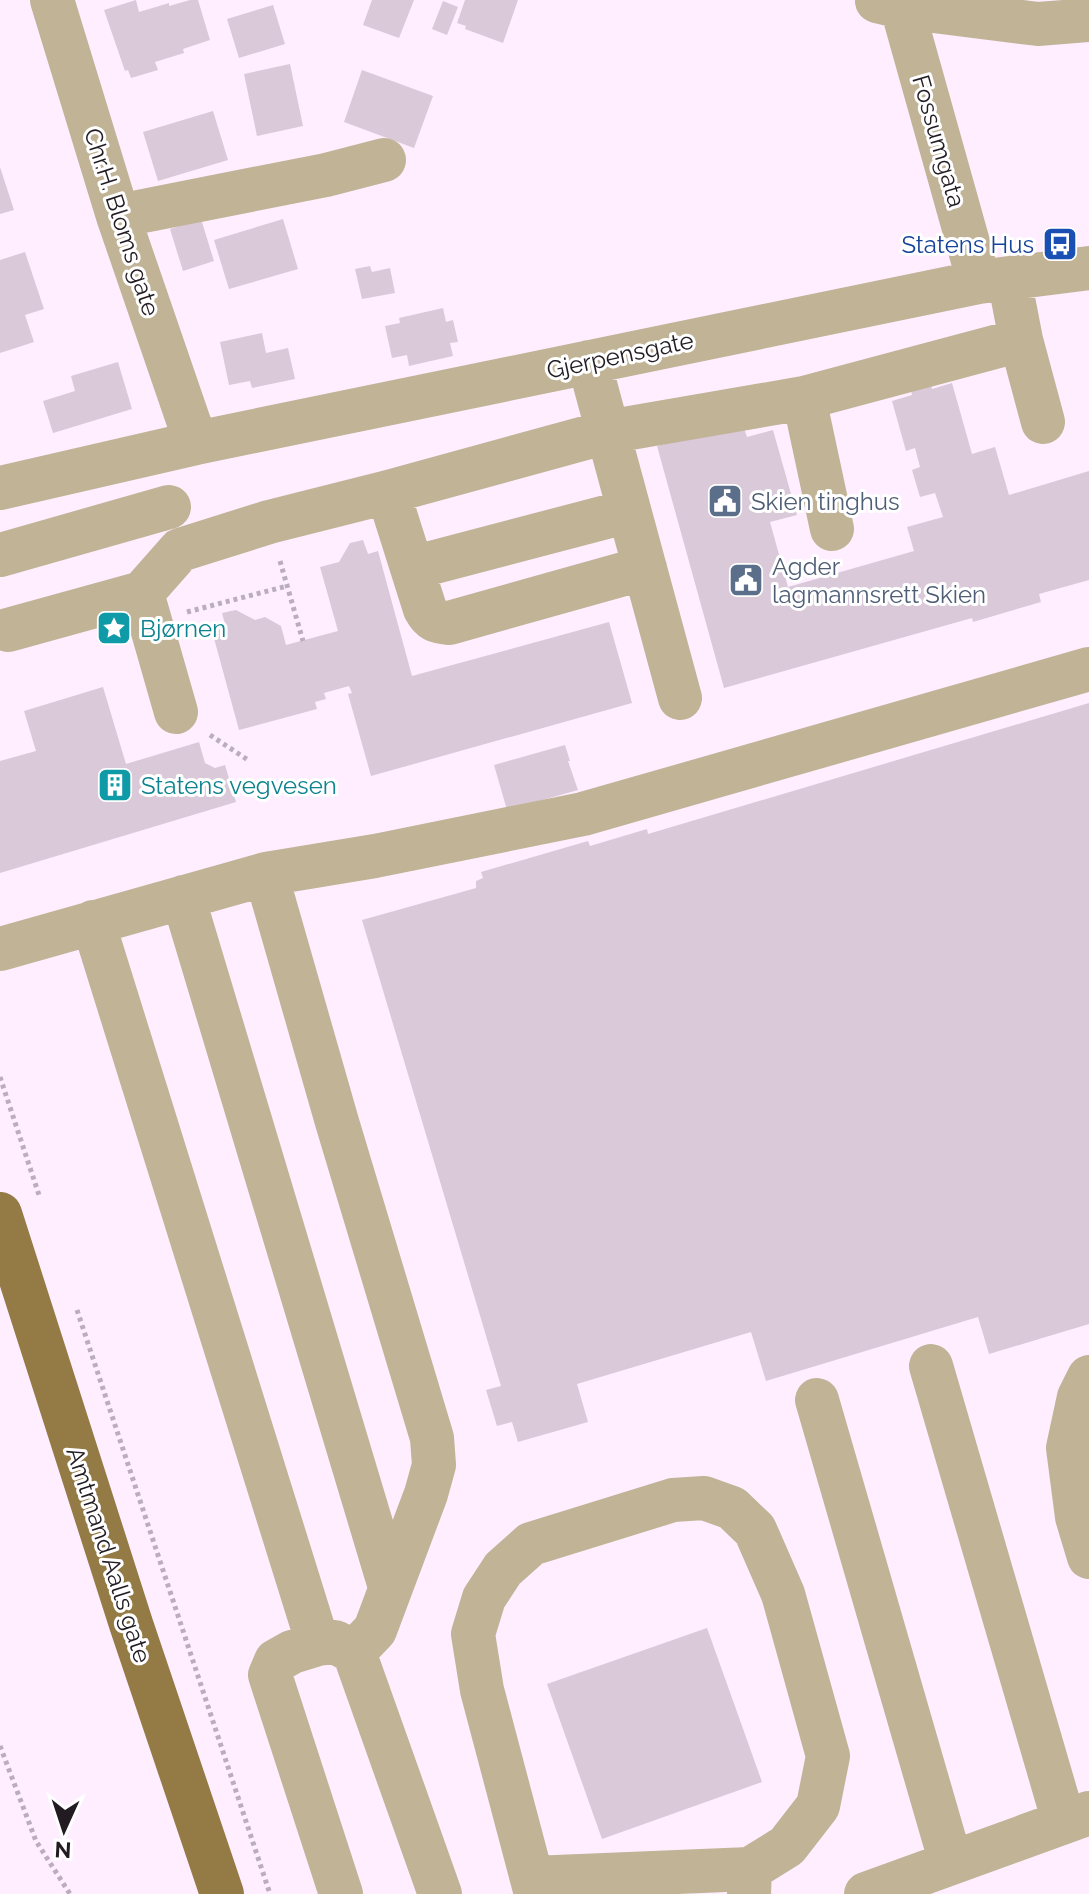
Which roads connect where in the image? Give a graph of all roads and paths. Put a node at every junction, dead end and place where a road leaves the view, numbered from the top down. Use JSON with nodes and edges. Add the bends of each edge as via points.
{"nodes":[{"id":1,"x":52,"y":0,"type":"edge"},
{"id":2,"x":891,"y":2,"type":"edge"},
{"id":3,"x":1089,"y":20,"type":"edge"},
{"id":4,"x":384,"y":160,"type":"dead end"},
{"id":5,"x":118,"y":216,"type":"junction"},
{"id":6,"x":1089,"y":268,"type":"edge"},
{"id":7,"x":994,"y":280,"type":"junction"},
{"id":8,"x":1021,"y":340,"type":"junction"},
{"id":9,"x":589,"y":362,"type":"junction"},
{"id":10,"x":804,"y":398,"type":"junction"},
{"id":11,"x":1043,"y":422,"type":"dead end"},
{"id":12,"x":607,"y":432,"type":"junction"},
{"id":13,"x":196,"y":443,"type":"junction"},
{"id":14,"x":153,"y":453,"type":"junction"},
{"id":15,"x":0,"y":488,"type":"edge"},
{"id":16,"x":388,"y":492,"type":"junction"},
{"id":17,"x":169,"y":507,"type":"junction"},
{"id":18,"x":629,"y":511,"type":"junction"},
{"id":19,"x":832,"y":529,"type":"dead end"},
{"id":20,"x":180,"y":550,"type":"junction"},
{"id":21,"x":0,"y":555,"type":"edge"},
{"id":22,"x":412,"y":568,"type":"junction"},
{"id":23,"x":645,"y":568,"type":"junction"},
{"id":24,"x":287,"y":586,"type":"dead end"},
{"id":25,"x":146,"y":608,"type":"junction"},
{"id":26,"x":8,"y":630,"type":"dead end"},
{"id":27,"x":1089,"y":669,"type":"edge"},
{"id":28,"x":680,"y":698,"type":"dead end"},
{"id":29,"x":176,"y":712,"type":"dead end"},
{"id":30,"x":266,"y":874,"type":"junction"},
{"id":31,"x":183,"y":897,"type":"junction"},
{"id":32,"x":93,"y":922,"type":"junction"},
{"id":33,"x":0,"y":949,"type":"edge"},
{"id":34,"x":0,"y":1077,"type":"edge"},
{"id":35,"x":44,"y":1211,"type":"dead end"},
{"id":36,"x":0,"y":1214,"type":"edge"},
{"id":37,"x":74,"y":1300,"type":"dead end"},
{"id":38,"x":931,"y":1366,"type":"dead end"},
{"id":39,"x":1089,"y":1377,"type":"edge"},
{"id":40,"x":817,"y":1400,"type":"dead end"},
{"id":41,"x":1089,"y":1557,"type":"edge"},
{"id":42,"x":390,"y":1587,"type":"junction"},
{"id":43,"x":336,"y":1648,"type":"junction"},
{"id":44,"x":0,"y":1746,"type":"edge"},
{"id":45,"x":1076,"y":1818,"type":"edge"},
{"id":46,"x":951,"y":1863,"type":"junction"},
{"id":47,"x":749,"y":1881,"type":"edge"},
{"id":48,"x":534,"y":1886,"type":"edge"},
{"id":49,"x":70,"y":1894,"type":"edge"},
{"id":50,"x":222,"y":1894,"type":"edge"},
{"id":51,"x":270,"y":1894,"type":"edge"},
{"id":52,"x":341,"y":1894,"type":"edge"},
{"id":53,"x":440,"y":1894,"type":"edge"},
{"id":54,"x":866,"y":1894,"type":"edge"}],
"edges":[{"from":1,"to":5,"type":"street","name":"Chr.H. Bloms gate"},
{"from":2,"to":3,"type":"street","via":[[1038,24]]},
{"from":2,"to":7,"type":"street","name":"Fossumgata"},
{"from":4,"to":5,"type":"street"},
{"from":5,"to":13,"type":"street","name":"Chr.H. Bloms gate"},
{"from":6,"to":7,"type":"street","name":"Gjerpensgate"},
{"from":7,"to":8,"type":"street","name":"Fossumgata"},
{"from":7,"to":9,"type":"street","name":"Gjerpensgate"},
{"from":8,"to":10,"type":"street"},
{"from":8,"to":11,"type":"street","name":"Fossumgata"},
{"from":9,"to":12,"type":"street"},
{"from":9,"to":13,"type":"street","name":"Gjerpensgate"},
{"from":10,"to":12,"type":"street"},
{"from":10,"to":19,"type":"street"},
{"from":12,"to":16,"type":"street"},
{"from":12,"to":18,"type":"street"},
{"from":13,"to":14,"type":"street","name":"Gjerpensgate"},
{"from":14,"to":15,"type":"street","name":"Gjerpensgate"},
{"from":14,"to":17,"type":"street"},
{"from":16,"to":20,"type":"street"},
{"from":16,"to":22,"type":"street"},
{"from":17,"to":20,"type":"street"},
{"from":17,"to":21,"type":"street"},
{"from":18,"to":22,"type":"street"},
{"from":18,"to":23,"type":"street"},
{"from":20,"to":25,"type":"street"},
{"from":22,"to":23,"type":"street","via":[[431,618],[449,623]]},
{"from":23,"to":28,"type":"street"},
{"from":24,"to":25,"type":"path"},
{"from":25,"to":26,"type":"street"},
{"from":25,"to":29,"type":"street"},
{"from":27,"to":30,"type":"street","via":[[583,814]]},
{"from":30,"to":31,"type":"street"},
{"from":30,"to":42,"type":"street","via":[[432,1438],[434,1465],[426,1494]]},
{"from":31,"to":32,"type":"street"},
{"from":31,"to":42,"type":"street"},
{"from":32,"to":33,"type":"street"},
{"from":32,"to":43,"type":"street"},
{"from":34,"to":35,"type":"path"},
{"from":36,"to":50,"type":"main road","name":"Amtmand Aalls gate"},
{"from":37,"to":51,"type":"path"},
{"from":38,"to":45,"type":"street"},
{"from":39,"to":41,"type":"street","via":[[1068,1448],[1077,1517]]},
{"from":40,"to":46,"type":"street"},
{"from":42,"to":43,"type":"street","via":[[375,1630]]},
{"from":43,"to":52,"type":"street","via":[[292,1652],[276,1661],[270,1675]]},
{"from":43,"to":53,"type":"street"},
{"from":44,"to":49,"type":"path","via":[[36,1841]]},
{"from":45,"to":46,"type":"street"},
{"from":46,"to":54,"type":"street"},
{"from":47,"to":48,"type":"street"},
{"from":47,"to":48,"type":"street","via":[[787,1846],[818,1806],[828,1756],[783,1594],[755,1530],[732,1508],[704,1498],[673,1500],[531,1544],[503,1569],[484,1598],[473,1634],[482,1690]]}]}
